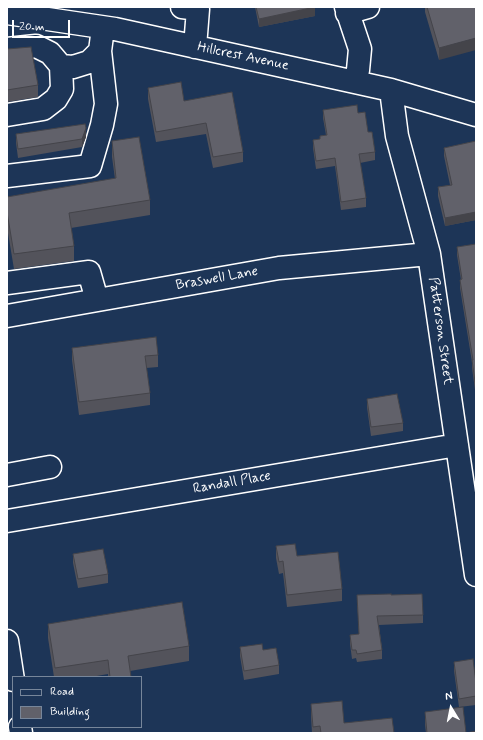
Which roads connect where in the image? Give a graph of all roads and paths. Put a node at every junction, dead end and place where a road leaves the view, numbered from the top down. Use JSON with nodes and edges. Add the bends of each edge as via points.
{"nodes":[{"id":1,"x":182,"y":7,"type":"edge"},
{"id":2,"x":368,"y":7,"type":"edge"},
{"id":3,"x":346,"y":10,"type":"edge"},
{"id":4,"x":7,"y":13,"type":"edge"},
{"id":5,"x":52,"y":14,"type":"edge"},
{"id":6,"x":103,"y":28,"type":"junction"},
{"id":7,"x":195,"y":47,"type":"junction"},
{"id":8,"x":7,"y":49,"type":"edge"},
{"id":9,"x":100,"y":51,"type":"junction"},
{"id":10,"x":61,"y":66,"type":"junction"},
{"id":11,"x":355,"y":82,"type":"junction"},
{"id":12,"x":391,"y":90,"type":"junction"},
{"id":13,"x":7,"y":115,"type":"edge"},
{"id":14,"x":476,"y":115,"type":"edge"},
{"id":15,"x":7,"y":176,"type":"edge"},
{"id":16,"x":428,"y":254,"type":"junction"},
{"id":17,"x":7,"y":283,"type":"edge"},
{"id":18,"x":97,"y":300,"type":"junction"},
{"id":19,"x":7,"y":316,"type":"edge"},
{"id":20,"x":457,"y":445,"type":"junction"},
{"id":21,"x":50,"y":467,"type":"dead end"},
{"id":22,"x":7,"y":475,"type":"edge"},
{"id":23,"x":7,"y":521,"type":"edge"},
{"id":24,"x":476,"y":575,"type":"edge"},
{"id":25,"x":7,"y":641,"type":"edge"},
{"id":26,"x":12,"y":676,"type":"edge"}],
"edges":[{"from":1,"to":7,"type":"street","via":[[198,9]]},
{"from":2,"to":3,"type":"street"},
{"from":3,"to":11,"type":"street","via":[[360,49]]},
{"from":4,"to":5,"type":"street","name":"Hillcrest Avenue"},
{"from":5,"to":6,"type":"street","name":"Hillcrest Avenue"},
{"from":6,"to":7,"type":"street","name":"Hillcrest Avenue"},
{"from":6,"to":9,"type":"street"},
{"from":7,"to":11,"type":"street","name":"Hillcrest Avenue"},
{"from":8,"to":10,"type":"street","via":[[36,46],[50,53]]},
{"from":9,"to":10,"type":"street","via":[[89,62],[73,67]]},
{"from":9,"to":15,"type":"street","via":[[106,104],[90,166]]},
{"from":10,"to":13,"type":"street","via":[[62,89],[56,99],[43,108]]},
{"from":11,"to":12,"type":"street","name":"Hillcrest Avenue"},
{"from":12,"to":14,"type":"street","name":"Hillcrest Avenue"},
{"from":12,"to":16,"type":"street","name":"Patterson Street","via":[[397,136]]},
{"from":16,"to":18,"type":"street","name":"Braswell Lane","via":[[279,268]]},
{"from":16,"to":20,"type":"street","name":"Patterson Street"},
{"from":17,"to":18,"type":"street","via":[[89,272]]},
{"from":18,"to":19,"type":"street","name":"Braswell Lane"},
{"from":20,"to":23,"type":"street","name":"Randall Place"},
{"from":20,"to":24,"type":"street","name":"Patterson Street"},
{"from":21,"to":22,"type":"street"},
{"from":25,"to":26,"type":"street"}]}
